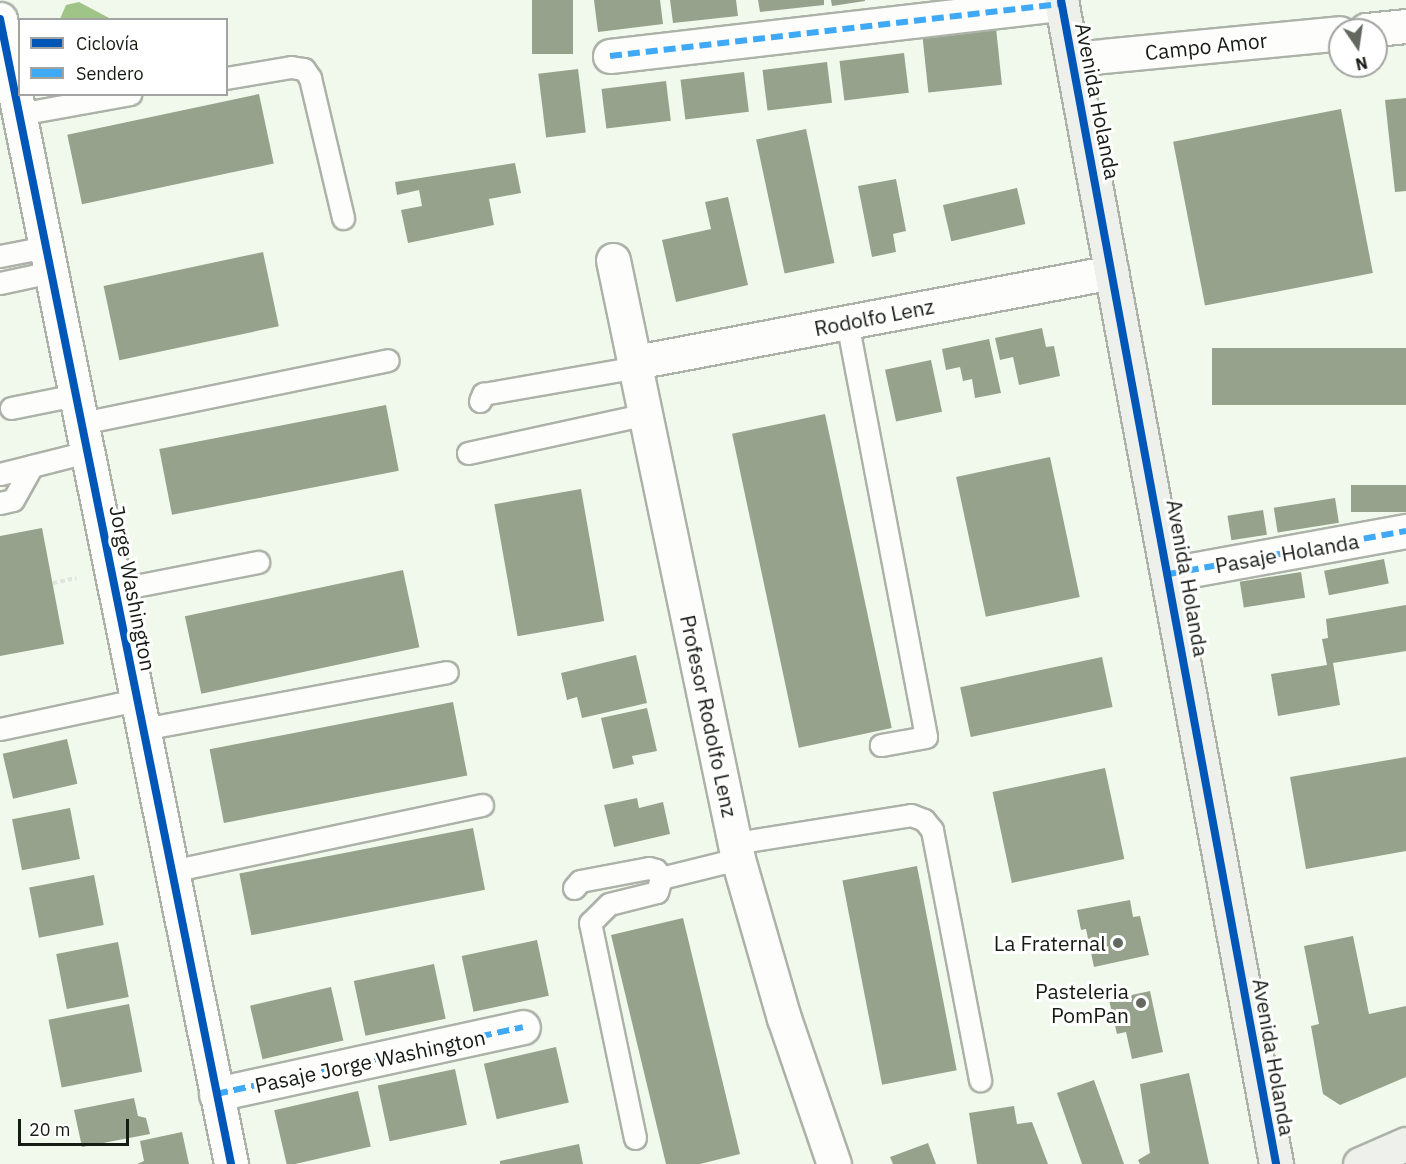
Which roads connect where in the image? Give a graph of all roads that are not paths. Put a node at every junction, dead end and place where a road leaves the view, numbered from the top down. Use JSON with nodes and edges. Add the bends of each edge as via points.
{"nodes":[{"id":1,"x":1061,"y":2,"type":"edge"},
{"id":2,"x":0,"y":19,"type":"edge"},
{"id":3,"x":1406,"y":26,"type":"edge"},
{"id":4,"x":1388,"y":28,"type":"edge"},
{"id":5,"x":1328,"y":34,"type":"edge"},
{"id":6,"x":610,"y":56,"type":"dead end"},
{"id":7,"x":1072,"y":59,"type":"junction"},
{"id":8,"x":228,"y":78,"type":"edge"},
{"id":9,"x":119,"y":96,"type":"edge"},
{"id":10,"x":19,"y":114,"type":"junction"},
{"id":11,"x":343,"y":218,"type":"dead end"},
{"id":12,"x":0,"y":256,"type":"edge"},
{"id":13,"x":48,"y":260,"type":"junction"},
{"id":14,"x":613,"y":260,"type":"dead end"},
{"id":15,"x":1112,"y":272,"type":"junction"},
{"id":16,"x":0,"y":283,"type":"edge"},
{"id":17,"x":847,"y":322,"type":"junction"},
{"id":18,"x":388,"y":360,"type":"dead end"},
{"id":19,"x":636,"y":364,"type":"junction"},
{"id":20,"x":480,"y":401,"type":"dead end"},
{"id":21,"x":11,"y":408,"type":"dead end"},
{"id":22,"x":647,"y":414,"type":"junction"},
{"id":23,"x":81,"y":424,"type":"junction"},
{"id":24,"x":468,"y":453,"type":"dead end"},
{"id":25,"x":32,"y":466,"type":"junction"},
{"id":26,"x":0,"y":474,"type":"edge"},
{"id":27,"x":0,"y":503,"type":"edge"},
{"id":28,"x":1406,"y":531,"type":"edge"},
{"id":29,"x":258,"y":562,"type":"dead end"},
{"id":30,"x":1169,"y":574,"type":"junction"},
{"id":31,"x":115,"y":590,"type":"junction"},
{"id":32,"x":447,"y":672,"type":"dead end"},
{"id":33,"x":140,"y":715,"type":"junction"},
{"id":34,"x":0,"y":729,"type":"edge"},
{"id":35,"x":881,"y":746,"type":"dead end"},
{"id":36,"x":482,"y":805,"type":"dead end"},
{"id":37,"x":737,"y":851,"type":"junction"},
{"id":38,"x":171,"y":871,"type":"junction"},
{"id":39,"x":660,"y":878,"type":"junction"},
{"id":40,"x":574,"y":888,"type":"dead end"},
{"id":41,"x":523,"y":1027,"type":"dead end"},
{"id":42,"x":980,"y":1080,"type":"dead end"},
{"id":43,"x":216,"y":1094,"type":"junction"},
{"id":44,"x":635,"y":1138,"type":"dead end"},
{"id":45,"x":1406,"y":1144,"type":"edge"},
{"id":46,"x":231,"y":1164,"type":"edge"},
{"id":47,"x":834,"y":1164,"type":"edge"},
{"id":48,"x":1276,"y":1164,"type":"edge"},
{"id":49,"x":1360,"y":1164,"type":"edge"}],
"edges":[{"from":1,"to":6,"type":"street"},
{"from":1,"to":7,"type":"street","name":"Avenida Holanda"},
{"from":2,"to":10,"type":"street","name":"Jorge Washington"},
{"from":3,"to":4,"type":"street"},
{"from":5,"to":7,"type":"street","name":"Campo Amor"},
{"from":7,"to":15,"type":"street","name":"Avenida Holanda"},
{"from":8,"to":11,"type":"lane","via":[[291,67],[304,69],[310,78]]},
{"from":9,"to":10,"type":"lane"},
{"from":10,"to":13,"type":"street","name":"Jorge Washington"},
{"from":12,"to":13,"type":"lane"},
{"from":13,"to":16,"type":"lane"},
{"from":13,"to":23,"type":"street","name":"Jorge Washington"},
{"from":14,"to":19,"type":"street","name":"Profesor Rodolfo Lenz"},
{"from":15,"to":17,"type":"street","name":"Rodolfo Lenz"},
{"from":15,"to":30,"type":"street","name":"Avenida Holanda"},
{"from":17,"to":19,"type":"street","name":"Rodolfo Lenz"},
{"from":17,"to":35,"type":"lane","via":[[926,737]]},
{"from":18,"to":23,"type":"lane"},
{"from":19,"to":20,"type":"lane","via":[[483,394]]},
{"from":19,"to":22,"type":"street","name":"Profesor Rodolfo Lenz"},
{"from":21,"to":23,"type":"lane"},
{"from":22,"to":24,"type":"lane"},
{"from":22,"to":37,"type":"street","name":"Profesor Rodolfo Lenz"},
{"from":23,"to":25,"type":"lane"},
{"from":23,"to":31,"type":"street","name":"Jorge Washington"},
{"from":25,"to":26,"type":"lane"},
{"from":25,"to":27,"type":"lane","via":[[13,500]]},
{"from":28,"to":30,"type":"street","name":"Pasaje Holanda"},
{"from":29,"to":31,"type":"lane"},
{"from":30,"to":48,"type":"street","name":"Avenida Holanda"},
{"from":31,"to":33,"type":"street","name":"Jorge Washington"},
{"from":32,"to":33,"type":"lane"},
{"from":33,"to":34,"type":"lane"},
{"from":33,"to":38,"type":"street","name":"Jorge Washington"},
{"from":36,"to":38,"type":"lane"},
{"from":37,"to":39,"type":"lane"},
{"from":37,"to":42,"type":"lane","via":[[911,815],[924,820],[932,830]]},
{"from":37,"to":47,"type":"street","name":"Profesor Rodolfo Lenz","via":[[784,1018]]},
{"from":38,"to":43,"type":"street","name":"Jorge Washington"},
{"from":39,"to":40,"type":"lane","via":[[656,870],[649,868],[580,881]]},
{"from":39,"to":44,"type":"lane","via":[[657,892],[609,904],[590,923]]},
{"from":41,"to":43,"type":"street","name":"Pasaje Jorge Washington"},
{"from":43,"to":46,"type":"street","name":"Jorge Washington"},
{"from":45,"to":49,"type":"street"}]}
